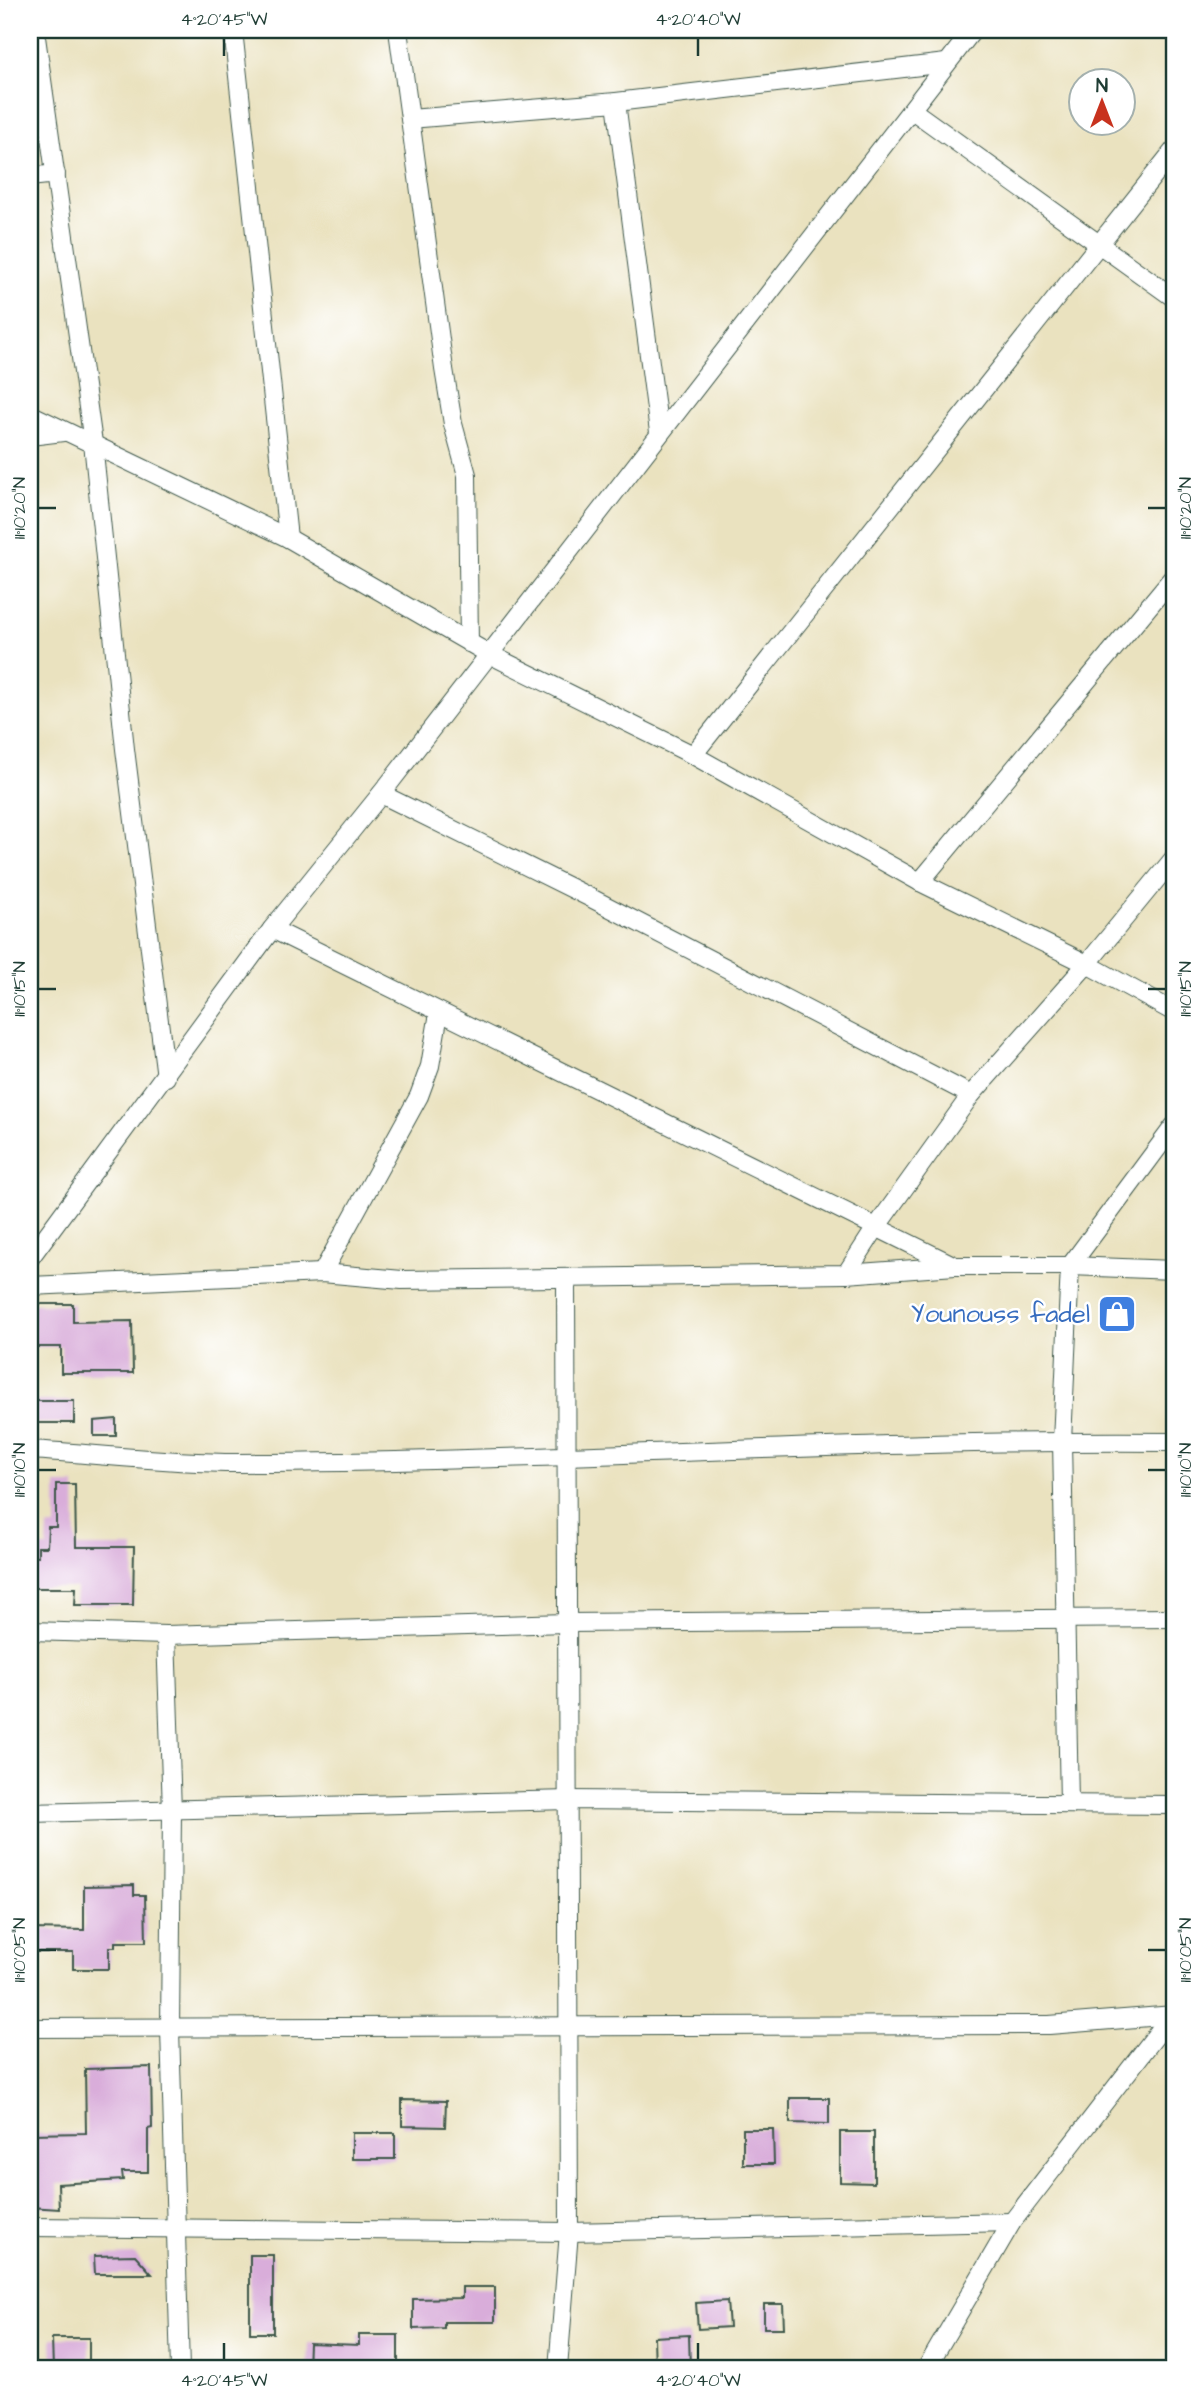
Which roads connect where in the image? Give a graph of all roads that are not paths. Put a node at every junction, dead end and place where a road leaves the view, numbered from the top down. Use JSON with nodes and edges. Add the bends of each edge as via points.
{"nodes":[{"id":1,"x":35,"y":30,"type":"edge"},
{"id":2,"x":233,"y":30,"type":"edge"},
{"id":3,"x":398,"y":30,"type":"edge"},
{"id":4,"x":973,"y":30,"type":"edge"},
{"id":5,"x":946,"y":63,"type":"junction"},
{"id":6,"x":616,"y":102,"type":"junction"},
{"id":7,"x":912,"y":110,"type":"junction"},
{"id":8,"x":410,"y":119,"type":"junction"},
{"id":9,"x":1174,"y":150,"type":"edge"},
{"id":10,"x":56,"y":174,"type":"junction"},
{"id":11,"x":30,"y":177,"type":"edge"},
{"id":12,"x":1100,"y":245,"type":"junction"},
{"id":13,"x":1174,"y":298,"type":"edge"},
{"id":14,"x":30,"y":414,"type":"edge"},
{"id":15,"x":63,"y":432,"type":"junction"},
{"id":16,"x":659,"y":432,"type":"junction"},
{"id":17,"x":30,"y":436,"type":"edge"},
{"id":18,"x":93,"y":443,"type":"junction"},
{"id":19,"x":288,"y":538,"type":"junction"},
{"id":20,"x":1174,"y":576,"type":"edge"},
{"id":21,"x":469,"y":643,"type":"junction"},
{"id":22,"x":489,"y":654,"type":"junction"},
{"id":23,"x":692,"y":755,"type":"junction"},
{"id":24,"x":381,"y":794,"type":"junction"},
{"id":25,"x":1174,"y":858,"type":"edge"},
{"id":26,"x":920,"y":882,"type":"junction"},
{"id":27,"x":272,"y":929,"type":"junction"},
{"id":28,"x":1087,"y":964,"type":"junction"},
{"id":29,"x":1174,"y":1012,"type":"edge"},
{"id":30,"x":439,"y":1013,"type":"junction"},
{"id":31,"x":166,"y":1077,"type":"junction"},
{"id":32,"x":971,"y":1096,"type":"junction"},
{"id":33,"x":1174,"y":1126,"type":"edge"},
{"id":34,"x":877,"y":1226,"type":"junction"},
{"id":35,"x":30,"y":1258,"type":"edge"},
{"id":36,"x":955,"y":1266,"type":"junction"},
{"id":37,"x":1070,"y":1266,"type":"junction"},
{"id":38,"x":1174,"y":1270,"type":"edge"},
{"id":39,"x":322,"y":1273,"type":"junction"},
{"id":40,"x":846,"y":1274,"type":"junction"},
{"id":41,"x":566,"y":1278,"type":"junction"},
{"id":42,"x":30,"y":1286,"type":"edge"},
{"id":43,"x":1062,"y":1441,"type":"junction"},
{"id":44,"x":1174,"y":1442,"type":"edge"},
{"id":45,"x":30,"y":1450,"type":"edge"},
{"id":46,"x":566,"y":1457,"type":"junction"},
{"id":47,"x":1174,"y":1618,"type":"edge"},
{"id":48,"x":1067,"y":1619,"type":"junction"},
{"id":49,"x":566,"y":1623,"type":"junction"},
{"id":50,"x":30,"y":1631,"type":"edge"},
{"id":51,"x":166,"y":1635,"type":"junction"},
{"id":52,"x":569,"y":1800,"type":"junction"},
{"id":53,"x":1069,"y":1803,"type":"junction"},
{"id":54,"x":1174,"y":1805,"type":"edge"},
{"id":55,"x":172,"y":1811,"type":"junction"},
{"id":56,"x":30,"y":1813,"type":"edge"},
{"id":57,"x":1174,"y":2014,"type":"edge"},
{"id":58,"x":568,"y":2027,"type":"junction"},
{"id":59,"x":30,"y":2028,"type":"edge"},
{"id":60,"x":170,"y":2029,"type":"junction"},
{"id":61,"x":1012,"y":2222,"type":"junction"},
{"id":62,"x":177,"y":2226,"type":"junction"},
{"id":63,"x":30,"y":2227,"type":"edge"},
{"id":64,"x":569,"y":2232,"type":"junction"},
{"id":65,"x":180,"y":2369,"type":"edge"},
{"id":66,"x":558,"y":2369,"type":"edge"},
{"id":67,"x":926,"y":2369,"type":"edge"}],
"edges":[{"from":1,"to":10,"type":"street"},
{"from":2,"to":19,"type":"street"},
{"from":3,"to":8,"type":"street"},
{"from":4,"to":5,"type":"street"},
{"from":5,"to":6,"type":"street"},
{"from":5,"to":7,"type":"street"},
{"from":6,"to":8,"type":"street"},
{"from":6,"to":16,"type":"street"},
{"from":7,"to":12,"type":"street"},
{"from":7,"to":16,"type":"street"},
{"from":8,"to":21,"type":"street","via":[[446,380],[467,475]]},
{"from":9,"to":12,"type":"street"},
{"from":10,"to":11,"type":"street"},
{"from":10,"to":18,"type":"street"},
{"from":12,"to":13,"type":"street"},
{"from":12,"to":23,"type":"street"},
{"from":14,"to":15,"type":"street"},
{"from":15,"to":17,"type":"street"},
{"from":15,"to":18,"type":"street"},
{"from":16,"to":22,"type":"street"},
{"from":18,"to":19,"type":"street"},
{"from":18,"to":31,"type":"street"},
{"from":19,"to":21,"type":"street"},
{"from":20,"to":26,"type":"street"},
{"from":21,"to":22,"type":"street"},
{"from":22,"to":23,"type":"street"},
{"from":22,"to":24,"type":"street"},
{"from":23,"to":26,"type":"street"},
{"from":24,"to":27,"type":"street"},
{"from":24,"to":32,"type":"street"},
{"from":25,"to":28,"type":"street"},
{"from":26,"to":28,"type":"street"},
{"from":27,"to":30,"type":"street"},
{"from":27,"to":31,"type":"street"},
{"from":28,"to":29,"type":"street"},
{"from":28,"to":32,"type":"street"},
{"from":30,"to":34,"type":"street"},
{"from":30,"to":39,"type":"street","via":[[430,1066],[419,1096]]},
{"from":31,"to":35,"type":"street"},
{"from":32,"to":34,"type":"street"},
{"from":33,"to":37,"type":"street"},
{"from":34,"to":36,"type":"street"},
{"from":34,"to":40,"type":"street"},
{"from":36,"to":37,"type":"street"},
{"from":36,"to":40,"type":"street"},
{"from":37,"to":38,"type":"street"},
{"from":37,"to":43,"type":"street"},
{"from":39,"to":41,"type":"street","via":[[402,1280]]},
{"from":39,"to":42,"type":"street"},
{"from":40,"to":41,"type":"street"},
{"from":41,"to":46,"type":"street"},
{"from":43,"to":44,"type":"street"},
{"from":43,"to":46,"type":"street"},
{"from":43,"to":48,"type":"street"},
{"from":45,"to":46,"type":"street","via":[[233,1463]]},
{"from":46,"to":49,"type":"street"},
{"from":47,"to":48,"type":"street"},
{"from":48,"to":49,"type":"street"},
{"from":48,"to":53,"type":"street"},
{"from":49,"to":51,"type":"street"},
{"from":49,"to":52,"type":"street"},
{"from":50,"to":51,"type":"street"},
{"from":51,"to":55,"type":"street"},
{"from":52,"to":53,"type":"street"},
{"from":52,"to":55,"type":"street"},
{"from":52,"to":58,"type":"street"},
{"from":53,"to":54,"type":"street"},
{"from":55,"to":56,"type":"street"},
{"from":55,"to":60,"type":"street"},
{"from":57,"to":58,"type":"street","via":[[1049,2025]]},
{"from":57,"to":61,"type":"street"},
{"from":58,"to":60,"type":"street"},
{"from":58,"to":64,"type":"street"},
{"from":59,"to":60,"type":"street"},
{"from":60,"to":62,"type":"street"},
{"from":61,"to":64,"type":"street"},
{"from":61,"to":67,"type":"street"},
{"from":62,"to":63,"type":"street"},
{"from":62,"to":64,"type":"street"},
{"from":62,"to":65,"type":"street"},
{"from":64,"to":66,"type":"street"}]}
